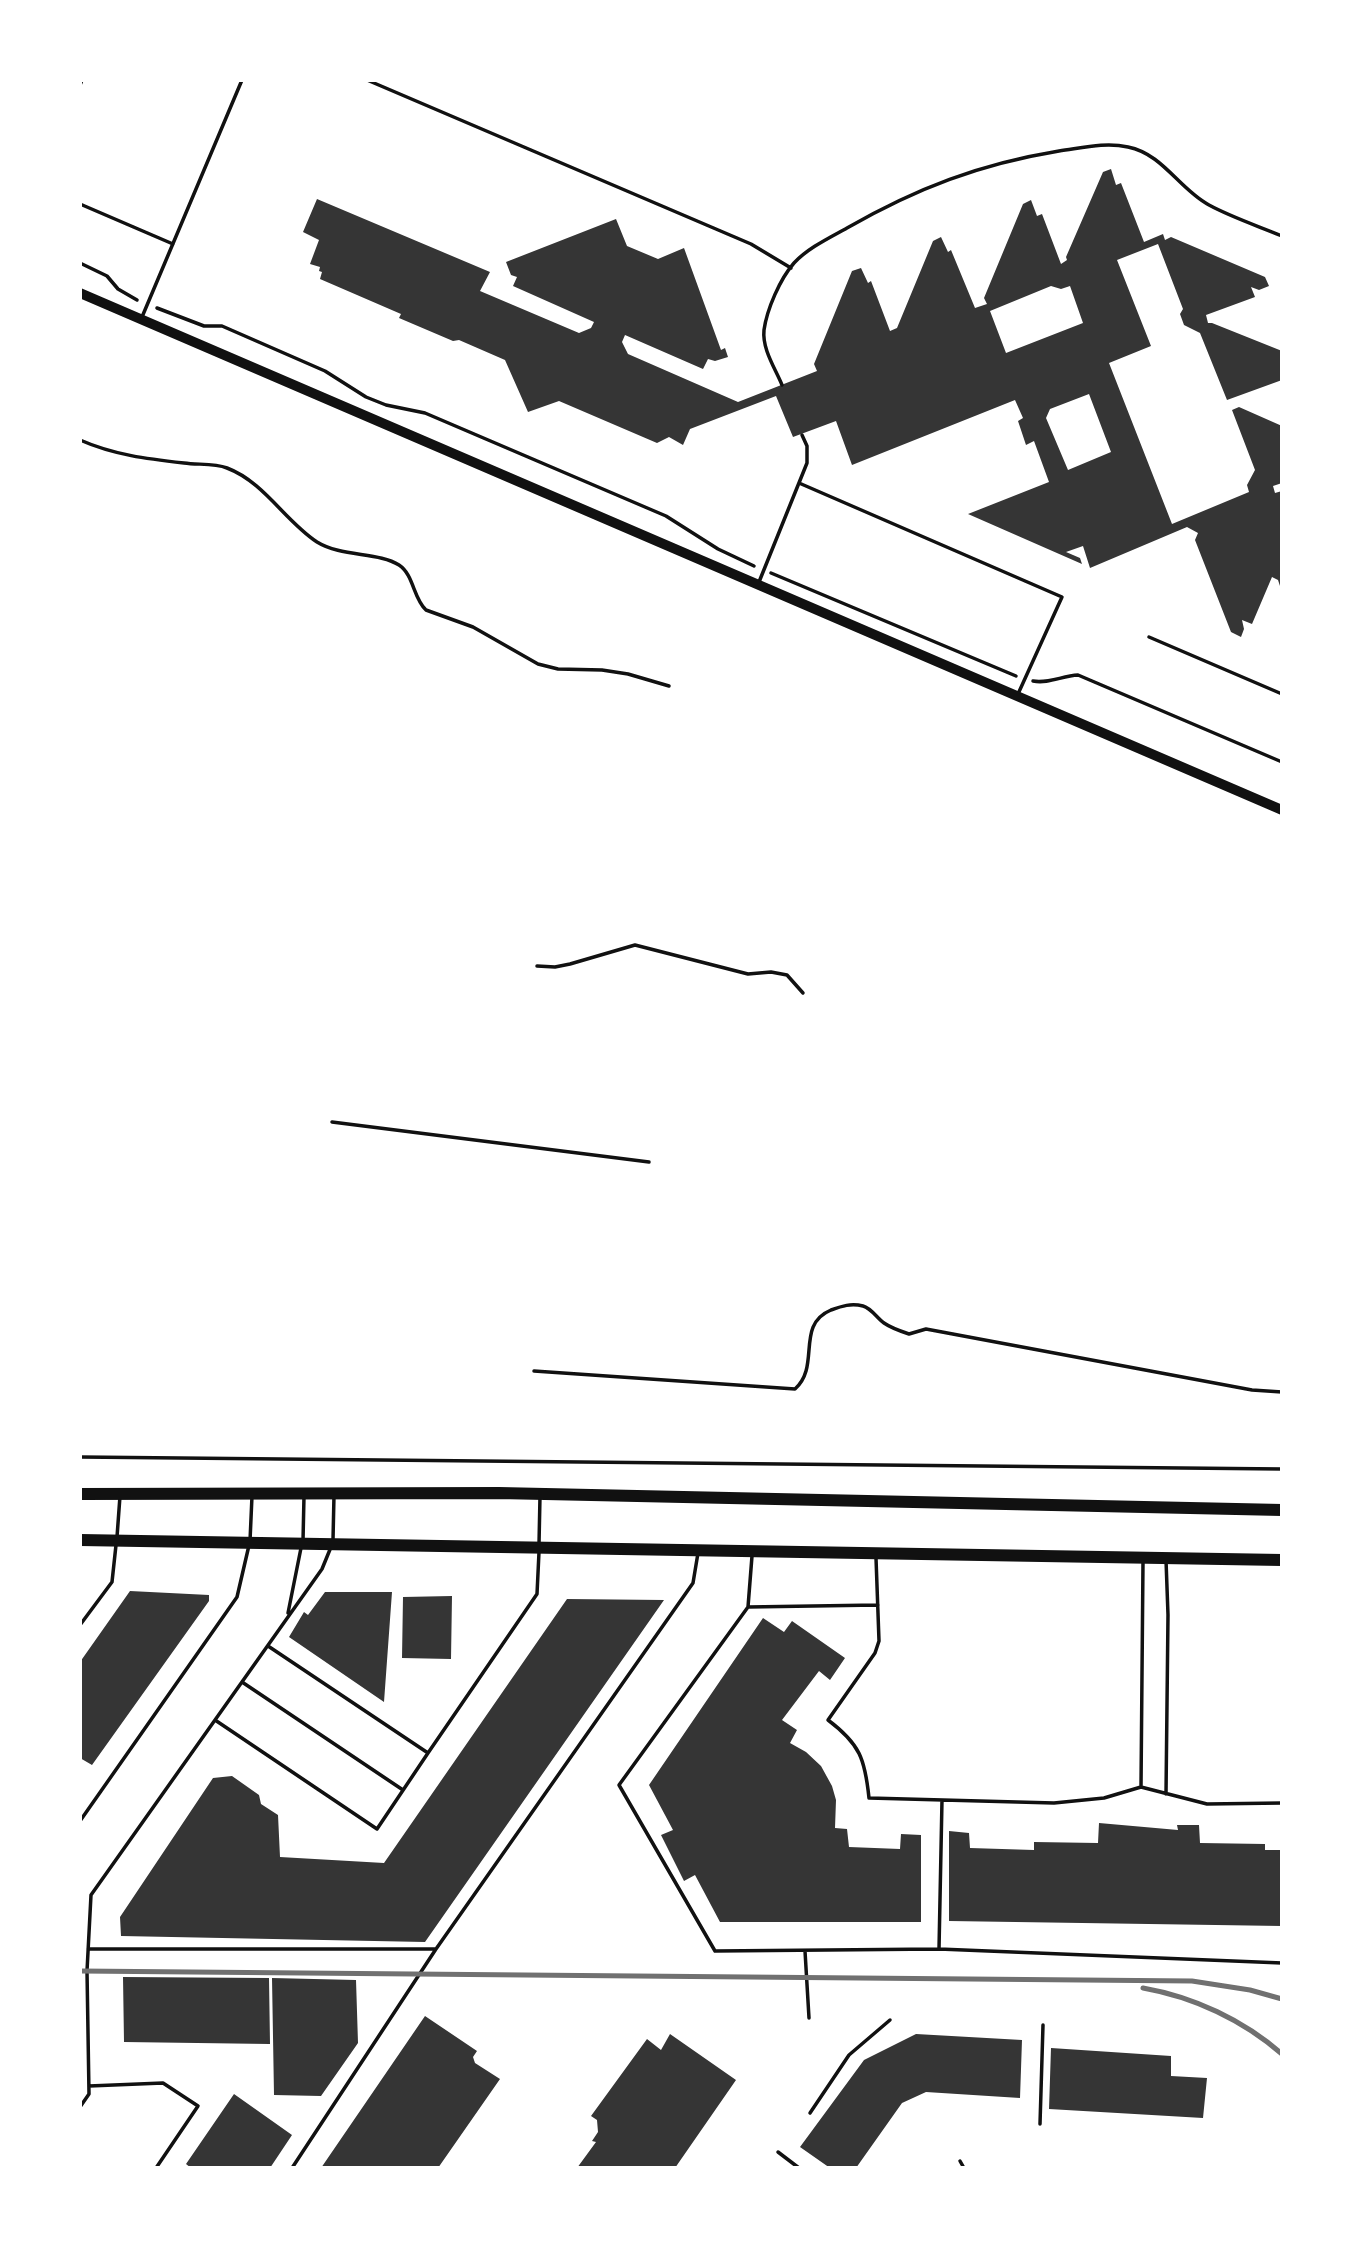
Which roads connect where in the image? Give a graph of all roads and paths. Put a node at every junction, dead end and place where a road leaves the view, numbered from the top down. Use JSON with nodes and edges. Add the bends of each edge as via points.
{"nodes":[{"id":1,"x":242,"y":80,"type":"edge"},
{"id":2,"x":367,"y":80,"type":"edge"},
{"id":3,"x":80,"y":204,"type":"edge"},
{"id":4,"x":1282,"y":236,"type":"edge"},
{"id":5,"x":173,"y":244,"type":"junction"},
{"id":6,"x":80,"y":263,"type":"edge"},
{"id":7,"x":791,"y":268,"type":"junction"},
{"id":8,"x":80,"y":293,"type":"edge"},
{"id":9,"x":148,"y":304,"type":"junction"},
{"id":10,"x":141,"y":320,"type":"junction"},
{"id":11,"x":782,"y":385,"type":"dead end"},
{"id":12,"x":802,"y":435,"type":"dead end"},
{"id":13,"x":80,"y":440,"type":"edge"},
{"id":14,"x":799,"y":483,"type":"junction"},
{"id":15,"x":764,"y":570,"type":"junction"},
{"id":16,"x":758,"y":583,"type":"junction"},
{"id":17,"x":1149,"y":637,"type":"dead end"},
{"id":18,"x":1024,"y":679,"type":"junction"},
{"id":19,"x":669,"y":686,"type":"dead end"},
{"id":20,"x":1282,"y":694,"type":"edge"},
{"id":21,"x":1017,"y":696,"type":"junction"},
{"id":22,"x":1282,"y":762,"type":"edge"},
{"id":23,"x":1282,"y":810,"type":"edge"},
{"id":24,"x":537,"y":965,"type":"dead end"},
{"id":25,"x":803,"y":993,"type":"dead end"},
{"id":26,"x":332,"y":1122,"type":"dead end"},
{"id":27,"x":649,"y":1162,"type":"dead end"},
{"id":28,"x":534,"y":1371,"type":"dead end"},
{"id":29,"x":1282,"y":1392,"type":"edge"},
{"id":30,"x":80,"y":1457,"type":"edge"},
{"id":31,"x":1282,"y":1469,"type":"edge"},
{"id":32,"x":304,"y":1493,"type":"junction"},
{"id":33,"x":334,"y":1493,"type":"junction"},
{"id":34,"x":80,"y":1494,"type":"edge"},
{"id":35,"x":121,"y":1494,"type":"junction"},
{"id":36,"x":252,"y":1494,"type":"junction"},
{"id":37,"x":540,"y":1494,"type":"junction"},
{"id":38,"x":1282,"y":1510,"type":"edge"},
{"id":39,"x":80,"y":1540,"type":"edge"},
{"id":40,"x":117,"y":1540,"type":"junction"},
{"id":41,"x":250,"y":1541,"type":"junction"},
{"id":42,"x":303,"y":1543,"type":"junction"},
{"id":43,"x":333,"y":1543,"type":"junction"},
{"id":44,"x":539,"y":1546,"type":"junction"},
{"id":45,"x":699,"y":1549,"type":"junction"},
{"id":46,"x":752,"y":1550,"type":"junction"},
{"id":47,"x":876,"y":1552,"type":"junction"},
{"id":48,"x":1143,"y":1557,"type":"junction"},
{"id":49,"x":1166,"y":1558,"type":"junction"},
{"id":50,"x":1282,"y":1560,"type":"edge"},
{"id":51,"x":878,"y":1605,"type":"junction"},
{"id":52,"x":748,"y":1607,"type":"junction"},
{"id":53,"x":288,"y":1615,"type":"junction"},
{"id":54,"x":80,"y":1625,"type":"edge"},
{"id":55,"x":268,"y":1646,"type":"junction"},
{"id":56,"x":242,"y":1682,"type":"junction"},
{"id":57,"x":215,"y":1720,"type":"junction"},
{"id":58,"x":428,"y":1754,"type":"junction"},
{"id":59,"x":1141,"y":1787,"type":"junction"},
{"id":60,"x":403,"y":1790,"type":"junction"},
{"id":61,"x":1166,"y":1794,"type":"junction"},
{"id":62,"x":942,"y":1800,"type":"junction"},
{"id":63,"x":1282,"y":1803,"type":"edge"},
{"id":64,"x":80,"y":1821,"type":"edge"},
{"id":65,"x":88,"y":1949,"type":"junction"},
{"id":66,"x":436,"y":1949,"type":"junction"},
{"id":67,"x":939,"y":1949,"type":"junction"},
{"id":68,"x":805,"y":1951,"type":"junction"},
{"id":69,"x":1282,"y":1962,"type":"edge"},
{"id":70,"x":809,"y":2018,"type":"dead end"},
{"id":71,"x":890,"y":2020,"type":"dead end"},
{"id":72,"x":1043,"y":2025,"type":"dead end"},
{"id":73,"x":89,"y":2086,"type":"junction"},
{"id":74,"x":80,"y":2107,"type":"edge"},
{"id":75,"x":810,"y":2113,"type":"dead end"},
{"id":76,"x":1040,"y":2124,"type":"dead end"},
{"id":77,"x":778,"y":2152,"type":"dead end"},
{"id":78,"x":960,"y":2161,"type":"dead end"},
{"id":79,"x":156,"y":2168,"type":"edge"},
{"id":80,"x":292,"y":2168,"type":"edge"},
{"id":81,"x":799,"y":2168,"type":"edge"},
{"id":82,"x":964,"y":2168,"type":"edge"}],
"edges":[{"from":1,"to":5,"type":"lane"},
{"from":2,"to":7,"type":"lane","via":[[751,244]]},
{"from":3,"to":5,"type":"lane"},
{"from":4,"to":7,"type":"lane","via":[[1207,204],[1144,152],[1099,145],[942,180],[830,237]]},
{"from":5,"to":9,"type":"lane"},
{"from":6,"to":9,"type":"path"},
{"from":7,"to":11,"type":"lane","via":[[764,329],[764,343]]},
{"from":8,"to":10,"type":"street"},
{"from":9,"to":10,"type":"lane"},
{"from":9,"to":15,"type":"path","via":[[204,326],[222,326],[325,371],[366,397],[425,413],[666,516],[718,550]]},
{"from":10,"to":16,"type":"street"},
{"from":12,"to":14,"type":"lane","via":[[807,463]]},
{"from":13,"to":19,"type":"path","via":[[130,456],[225,467],[255,486],[318,543],[402,566],[426,610],[473,627],[538,664],[628,674]]},
{"from":14,"to":15,"type":"lane"},
{"from":14,"to":18,"type":"lane","via":[[1062,597]]},
{"from":15,"to":16,"type":"lane"},
{"from":15,"to":18,"type":"path"},
{"from":16,"to":21,"type":"street"},
{"from":17,"to":20,"type":"lane"},
{"from":18,"to":21,"type":"lane"},
{"from":18,"to":22,"type":"path","via":[[1043,683],[1078,676]]},
{"from":21,"to":23,"type":"street"},
{"from":24,"to":25,"type":"path","via":[[555,967],[635,945],[748,974],[787,975]]},
{"from":26,"to":27,"type":"path"},
{"from":28,"to":29,"type":"path","via":[[795,1389],[808,1370],[811,1329],[821,1314],[846,1305],[866,1307],[883,1322],[909,1334],[926,1329]]},
{"from":30,"to":31,"type":"lane"},
{"from":32,"to":33,"type":"main road"},
{"from":32,"to":36,"type":"main road"},
{"from":32,"to":42,"type":"lane"},
{"from":33,"to":37,"type":"main road"},
{"from":33,"to":43,"type":"lane"},
{"from":34,"to":35,"type":"main road"},
{"from":35,"to":36,"type":"main road"},
{"from":35,"to":40,"type":"lane"},
{"from":36,"to":41,"type":"lane"},
{"from":37,"to":38,"type":"main road"},
{"from":37,"to":44,"type":"lane"},
{"from":39,"to":40,"type":"main road"},
{"from":40,"to":41,"type":"main road"},
{"from":40,"to":54,"type":"lane","via":[[112,1582]]},
{"from":41,"to":42,"type":"main road"},
{"from":41,"to":64,"type":"lane","via":[[237,1597]]},
{"from":42,"to":43,"type":"main road"},
{"from":42,"to":53,"type":"lane"},
{"from":43,"to":44,"type":"main road"},
{"from":43,"to":53,"type":"lane","via":[[321,1569]]},
{"from":44,"to":45,"type":"main road"},
{"from":44,"to":58,"type":"lane","via":[[537,1594]]},
{"from":45,"to":46,"type":"main road"},
{"from":45,"to":66,"type":"lane","via":[[693,1583]]},
{"from":46,"to":47,"type":"main road"},
{"from":46,"to":52,"type":"lane"},
{"from":47,"to":48,"type":"main road"},
{"from":47,"to":51,"type":"lane"},
{"from":48,"to":49,"type":"main road"},
{"from":48,"to":59,"type":"lane"},
{"from":49,"to":50,"type":"main road"},
{"from":49,"to":61,"type":"lane"},
{"from":51,"to":52,"type":"lane"},
{"from":51,"to":62,"type":"lane","via":[[875,1653],[828,1720],[848,1735],[859,1752],[869,1798]]},
{"from":52,"to":68,"type":"lane","via":[[619,1785],[715,1951]]},
{"from":53,"to":55,"type":"lane"},
{"from":55,"to":56,"type":"lane"},
{"from":55,"to":58,"type":"lane"},
{"from":56,"to":57,"type":"lane"},
{"from":56,"to":60,"type":"lane"},
{"from":57,"to":60,"type":"lane","via":[[377,1829]]},
{"from":57,"to":65,"type":"lane","via":[[91,1895]]},
{"from":58,"to":60,"type":"lane"},
{"from":59,"to":61,"type":"lane"},
{"from":59,"to":62,"type":"lane","via":[[1104,1798],[1054,1803]]},
{"from":61,"to":63,"type":"lane","via":[[1208,1804]]},
{"from":62,"to":67,"type":"lane"},
{"from":65,"to":66,"type":"lane"},
{"from":65,"to":73,"type":"lane"},
{"from":66,"to":80,"type":"lane"},
{"from":67,"to":68,"type":"lane"},
{"from":67,"to":69,"type":"lane"},
{"from":68,"to":70,"type":"lane"},
{"from":71,"to":75,"type":"lane","via":[[849,2055]]},
{"from":72,"to":76,"type":"lane"},
{"from":73,"to":74,"type":"lane"},
{"from":73,"to":79,"type":"lane","via":[[163,2083],[198,2106]]},
{"from":77,"to":81,"type":"lane"},
{"from":78,"to":82,"type":"lane"}]}
